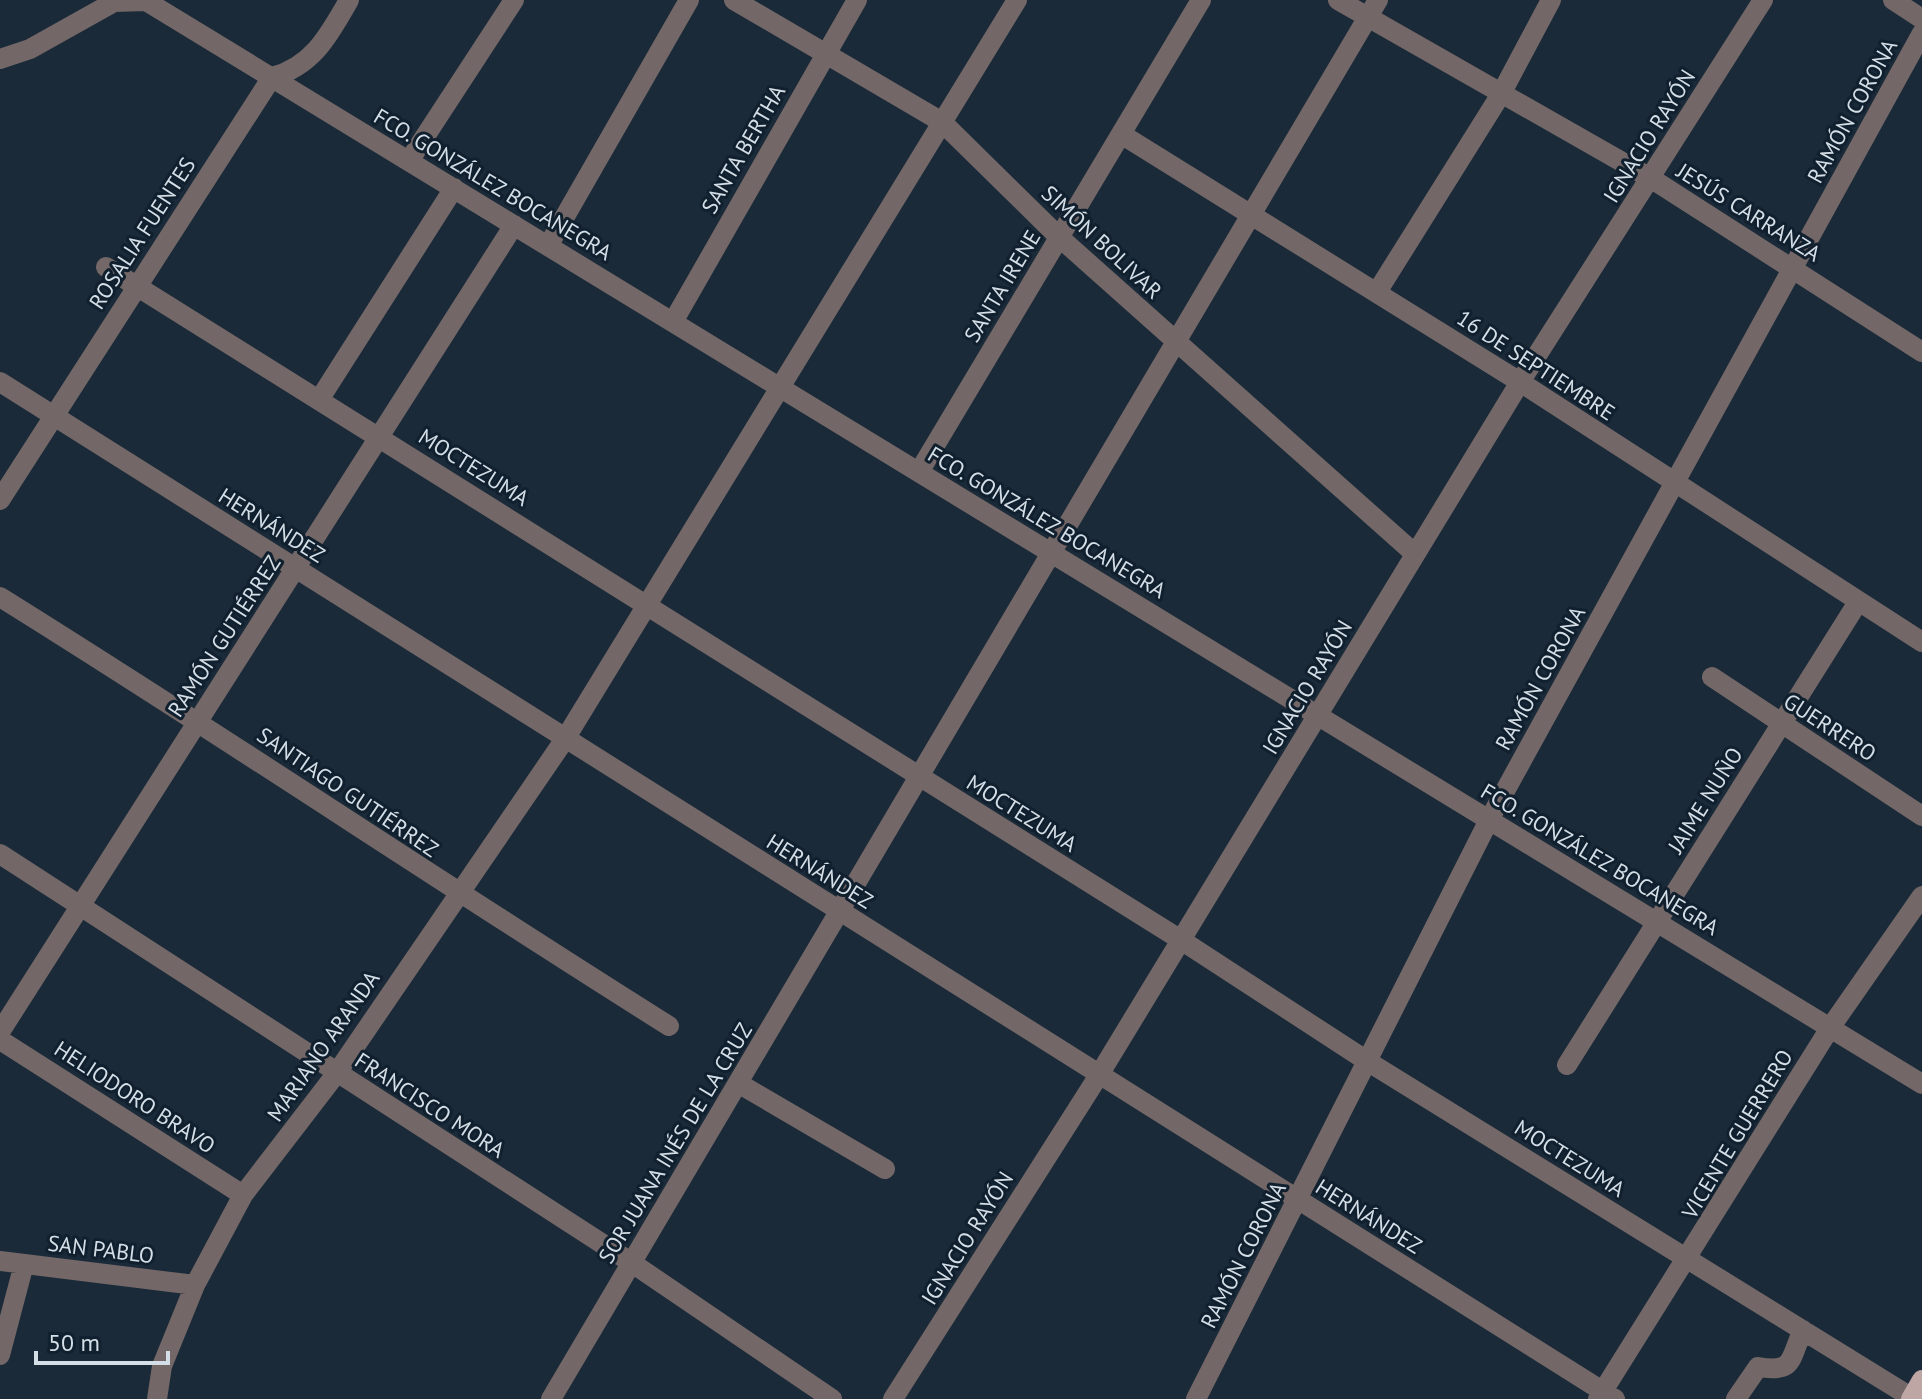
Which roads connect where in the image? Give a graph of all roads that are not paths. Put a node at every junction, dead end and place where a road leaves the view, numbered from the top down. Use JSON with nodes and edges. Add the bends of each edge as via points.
{"nodes":[{"id":1,"x":146,"y":0,"type":"edge"},
{"id":2,"x":349,"y":0,"type":"edge"},
{"id":3,"x":514,"y":0,"type":"edge"},
{"id":4,"x":689,"y":0,"type":"edge"},
{"id":5,"x":734,"y":0,"type":"edge"},
{"id":6,"x":857,"y":0,"type":"edge"},
{"id":7,"x":1017,"y":0,"type":"edge"},
{"id":8,"x":1201,"y":0,"type":"edge"},
{"id":9,"x":1338,"y":0,"type":"edge"},
{"id":10,"x":1551,"y":0,"type":"edge"},
{"id":11,"x":1763,"y":0,"type":"edge"},
{"id":12,"x":1893,"y":0,"type":"edge"},
{"id":13,"x":1373,"y":9,"type":"edge"},
{"id":14,"x":1922,"y":19,"type":"edge"},
{"id":15,"x":1922,"y":33,"type":"edge"},
{"id":16,"x":826,"y":52,"type":"junction"},
{"id":17,"x":0,"y":59,"type":"edge"},
{"id":18,"x":272,"y":77,"type":"junction"},
{"id":19,"x":1501,"y":94,"type":"junction"},
{"id":20,"x":942,"y":122,"type":"junction"},
{"id":21,"x":1121,"y":134,"type":"junction"},
{"id":22,"x":409,"y":161,"type":"junction"},
{"id":23,"x":1652,"y":179,"type":"junction"},
{"id":24,"x":454,"y":188,"type":"junction"},
{"id":25,"x":1250,"y":216,"type":"junction"},
{"id":26,"x":514,"y":225,"type":"junction"},
{"id":27,"x":1059,"y":237,"type":"junction"},
{"id":28,"x":548,"y":246,"type":"junction"},
{"id":29,"x":106,"y":267,"type":"dead end"},
{"id":30,"x":1793,"y":268,"type":"junction"},
{"id":31,"x":137,"y":286,"type":"junction"},
{"id":32,"x":1377,"y":292,"type":"junction"},
{"id":33,"x":673,"y":322,"type":"junction"},
{"id":34,"x":1176,"y":342,"type":"junction"},
{"id":35,"x":1922,"y":352,"type":"edge"},
{"id":36,"x":0,"y":382,"type":"edge"},
{"id":37,"x":1520,"y":382,"type":"junction"},
{"id":38,"x":780,"y":387,"type":"junction"},
{"id":39,"x":319,"y":400,"type":"junction"},
{"id":40,"x":53,"y":416,"type":"junction"},
{"id":41,"x":380,"y":436,"type":"junction"},
{"id":42,"x":919,"y":472,"type":"junction"},
{"id":43,"x":1674,"y":484,"type":"junction"},
{"id":44,"x":0,"y":500,"type":"edge"},
{"id":45,"x":1051,"y":553,"type":"junction"},
{"id":46,"x":1414,"y":553,"type":"junction"},
{"id":47,"x":296,"y":568,"type":"junction"},
{"id":48,"x":0,"y":597,"type":"edge"},
{"id":49,"x":1858,"y":602,"type":"junction"},
{"id":50,"x":647,"y":606,"type":"junction"},
{"id":51,"x":1922,"y":642,"type":"edge"},
{"id":52,"x":1712,"y":677,"type":"dead end"},
{"id":53,"x":1319,"y":716,"type":"junction"},
{"id":54,"x":198,"y":721,"type":"junction"},
{"id":55,"x":1782,"y":723,"type":"junction"},
{"id":56,"x":565,"y":739,"type":"junction"},
{"id":57,"x":919,"y":776,"type":"junction"},
{"id":58,"x":1922,"y":816,"type":"edge"},
{"id":59,"x":1489,"y":820,"type":"junction"},
{"id":60,"x":0,"y":854,"type":"edge"},
{"id":61,"x":457,"y":893,"type":"junction"},
{"id":62,"x":1922,"y":896,"type":"edge"},
{"id":63,"x":80,"y":906,"type":"junction"},
{"id":64,"x":840,"y":911,"type":"junction"},
{"id":65,"x":1657,"y":922,"type":"junction"},
{"id":66,"x":1181,"y":940,"type":"junction"},
{"id":67,"x":669,"y":1026,"type":"dead end"},
{"id":68,"x":1830,"y":1028,"type":"junction"},
{"id":69,"x":0,"y":1032,"type":"edge"},
{"id":70,"x":0,"y":1040,"type":"edge"},
{"id":71,"x":1367,"y":1061,"type":"junction"},
{"id":72,"x":1567,"y":1065,"type":"dead end"},
{"id":73,"x":336,"y":1074,"type":"junction"},
{"id":74,"x":1099,"y":1075,"type":"junction"},
{"id":75,"x":738,"y":1083,"type":"junction"},
{"id":76,"x":1922,"y":1084,"type":"edge"},
{"id":77,"x":885,"y":1169,"type":"dead end"},
{"id":78,"x":243,"y":1195,"type":"junction"},
{"id":79,"x":1298,"y":1200,"type":"junction"},
{"id":80,"x":1689,"y":1259,"type":"junction"},
{"id":81,"x":0,"y":1261,"type":"edge"},
{"id":82,"x":632,"y":1263,"type":"junction"},
{"id":83,"x":24,"y":1264,"type":"junction"},
{"id":84,"x":195,"y":1285,"type":"junction"},
{"id":85,"x":1803,"y":1330,"type":"junction"},
{"id":86,"x":0,"y":1355,"type":"edge"},
{"id":87,"x":1915,"y":1394,"type":"edge"},
{"id":88,"x":1605,"y":1396,"type":"edge"},
{"id":89,"x":157,"y":1399,"type":"edge"},
{"id":90,"x":551,"y":1399,"type":"edge"},
{"id":91,"x":832,"y":1399,"type":"edge"},
{"id":92,"x":893,"y":1399,"type":"edge"},
{"id":93,"x":1196,"y":1399,"type":"edge"},
{"id":94,"x":1736,"y":1399,"type":"edge"}],
"edges":[{"from":1,"to":17,"type":"street","via":[[114,2],[30,49]]},
{"from":1,"to":18,"type":"street","name":"FCO. GONZÁLEZ BOCANEGRA"},
{"from":2,"to":18,"type":"street","via":[[310,60]]},
{"from":3,"to":22,"type":"street"},
{"from":4,"to":28,"type":"street"},
{"from":5,"to":16,"type":"street","name":"SIMÓN BOLIVAR"},
{"from":6,"to":16,"type":"street","name":"SANTA BERTHA"},
{"from":7,"to":20,"type":"street","name":"MARIANO ARANDA"},
{"from":8,"to":21,"type":"street","name":"SANTA IRENE"},
{"from":9,"to":13,"type":"street","name":"JESÚS CARRANZA"},
{"from":10,"to":19,"type":"street"},
{"from":11,"to":23,"type":"street","name":"IGNACIO RAYÓN"},
{"from":12,"to":14,"type":"street"},
{"from":13,"to":19,"type":"street","name":"JESÚS CARRANZA"},
{"from":13,"to":25,"type":"street","name":"SOR JUANA INÉS DE LA CRUZ"},
{"from":15,"to":30,"type":"street","name":"RAMÓN CORONA"},
{"from":16,"to":20,"type":"street","name":"SIMÓN BOLIVAR"},
{"from":16,"to":33,"type":"street","name":"SANTA BERTHA"},
{"from":18,"to":22,"type":"street","name":"FCO. GONZÁLEZ BOCANEGRA"},
{"from":18,"to":31,"type":"street","name":"ROSALIA FUENTES"},
{"from":19,"to":23,"type":"street","name":"JESÚS CARRANZA"},
{"from":19,"to":32,"type":"street"},
{"from":20,"to":27,"type":"street","name":"SIMÓN BOLIVAR"},
{"from":20,"to":38,"type":"street","name":"MARIANO ARANDA"},
{"from":21,"to":25,"type":"street","name":"16 DE SEPTIEMBRE"},
{"from":21,"to":27,"type":"street","name":"SANTA IRENE"},
{"from":22,"to":24,"type":"street","name":"FCO. GONZÁLEZ BOCANEGRA"},
{"from":23,"to":30,"type":"street","name":"JESÚS CARRANZA"},
{"from":23,"to":37,"type":"street","name":"IGNACIO RAYÓN"},
{"from":24,"to":26,"type":"street","name":"FCO. GONZÁLEZ BOCANEGRA"},
{"from":24,"to":39,"type":"street"},
{"from":25,"to":32,"type":"street","name":"16 DE SEPTIEMBRE"},
{"from":25,"to":34,"type":"street","name":"SOR JUANA INÉS DE LA CRUZ"},
{"from":26,"to":28,"type":"street","name":"FCO. GONZÁLEZ BOCANEGRA"},
{"from":26,"to":41,"type":"street","name":"RAMÓN GUTIÉRREZ"},
{"from":27,"to":34,"type":"street","name":"SIMÓN BOLIVAR"},
{"from":27,"to":42,"type":"street","name":"SANTA IRENE"},
{"from":28,"to":33,"type":"street","name":"FCO. GONZÁLEZ BOCANEGRA"},
{"from":29,"to":31,"type":"street","name":"MOCTEZUMA"},
{"from":30,"to":35,"type":"street","name":"JESÚS CARRANZA"},
{"from":30,"to":43,"type":"street","name":"RAMÓN CORONA"},
{"from":31,"to":39,"type":"street","name":"MOCTEZUMA"},
{"from":31,"to":40,"type":"street","name":"ROSALIA FUENTES"},
{"from":32,"to":37,"type":"street","name":"16 DE SEPTIEMBRE"},
{"from":33,"to":38,"type":"street","name":"FCO. GONZÁLEZ BOCANEGRA"},
{"from":34,"to":45,"type":"street","name":"SOR JUANA INÉS DE LA CRUZ"},
{"from":34,"to":46,"type":"street","name":"SIMÓN BOLIVAR"},
{"from":36,"to":40,"type":"street","name":"HERNÁNDEZ"},
{"from":37,"to":43,"type":"street","name":"16 DE SEPTIEMBRE"},
{"from":37,"to":46,"type":"street","name":"IGNACIO RAYÓN"},
{"from":38,"to":42,"type":"street","name":"FCO. GONZÁLEZ BOCANEGRA"},
{"from":38,"to":50,"type":"street","name":"MARIANO ARANDA"},
{"from":39,"to":41,"type":"street","name":"MOCTEZUMA"},
{"from":40,"to":44,"type":"street","name":"ROSALIA FUENTES"},
{"from":40,"to":47,"type":"street","name":"HERNÁNDEZ"},
{"from":41,"to":47,"type":"street","name":"RAMÓN GUTIÉRREZ"},
{"from":41,"to":50,"type":"street","name":"MOCTEZUMA"},
{"from":42,"to":45,"type":"street","name":"FCO. GONZÁLEZ BOCANEGRA"},
{"from":43,"to":49,"type":"street","name":"16 DE SEPTIEMBRE"},
{"from":43,"to":59,"type":"street","name":"RAMÓN CORONA"},
{"from":45,"to":53,"type":"street","name":"FCO. GONZÁLEZ BOCANEGRA"},
{"from":45,"to":57,"type":"street","name":"SOR JUANA INÉS DE LA CRUZ"},
{"from":46,"to":53,"type":"street","name":"IGNACIO RAYÓN"},
{"from":47,"to":54,"type":"street","name":"RAMÓN GUTIÉRREZ"},
{"from":47,"to":56,"type":"street","name":"HERNÁNDEZ"},
{"from":48,"to":54,"type":"street","name":"SANTIAGO GUTIÉRREZ"},
{"from":49,"to":51,"type":"street","name":"16 DE SEPTIEMBRE"},
{"from":49,"to":55,"type":"street","name":"JAIME NUÑO"},
{"from":50,"to":56,"type":"street","name":"MARIANO ARANDA"},
{"from":50,"to":57,"type":"street","name":"MOCTEZUMA"},
{"from":52,"to":55,"type":"street","name":"GUERRERO"},
{"from":53,"to":59,"type":"street","name":"FCO. GONZÁLEZ BOCANEGRA"},
{"from":53,"to":66,"type":"street","name":"IGNACIO RAYÓN"},
{"from":54,"to":61,"type":"street","name":"SANTIAGO GUTIÉRREZ"},
{"from":54,"to":63,"type":"street","name":"RAMÓN GUTIÉRREZ"},
{"from":55,"to":58,"type":"street","name":"GUERRERO"},
{"from":55,"to":65,"type":"street","name":"JAIME NUÑO"},
{"from":56,"to":61,"type":"street","name":"MARIANO ARANDA"},
{"from":56,"to":64,"type":"street","name":"HERNÁNDEZ"},
{"from":57,"to":64,"type":"street","name":"SOR JUANA INÉS DE LA CRUZ"},
{"from":57,"to":66,"type":"street","name":"MOCTEZUMA"},
{"from":59,"to":65,"type":"street","name":"FCO. GONZÁLEZ BOCANEGRA"},
{"from":59,"to":71,"type":"street","name":"RAMÓN CORONA"},
{"from":60,"to":63,"type":"street","name":"FRANCISCO MORA"},
{"from":61,"to":67,"type":"street","name":"SANTIAGO GUTIÉRREZ"},
{"from":61,"to":73,"type":"street","name":"MARIANO ARANDA"},
{"from":62,"to":68,"type":"street","name":"VICENTE GUERRERO"},
{"from":63,"to":69,"type":"street","name":"RAMÓN GUTIÉRREZ"},
{"from":63,"to":73,"type":"street","name":"FRANCISCO MORA"},
{"from":64,"to":74,"type":"street","name":"HERNÁNDEZ"},
{"from":64,"to":75,"type":"street","name":"SOR JUANA INÉS DE LA CRUZ"},
{"from":65,"to":68,"type":"street","name":"FCO. GONZÁLEZ BOCANEGRA"},
{"from":65,"to":72,"type":"street","name":"JAIME NUÑO"},
{"from":66,"to":71,"type":"street","name":"MOCTEZUMA"},
{"from":66,"to":74,"type":"street","name":"IGNACIO RAYÓN"},
{"from":68,"to":76,"type":"street","name":"FCO. GONZÁLEZ BOCANEGRA"},
{"from":68,"to":80,"type":"street","name":"VICENTE GUERRERO"},
{"from":70,"to":78,"type":"street","name":"HELIODORO BRAVO"},
{"from":71,"to":79,"type":"street","name":"RAMÓN CORONA"},
{"from":71,"to":80,"type":"street","name":"MOCTEZUMA"},
{"from":73,"to":78,"type":"street","name":"MARIANO ARANDA"},
{"from":73,"to":82,"type":"street","name":"FRANCISCO MORA"},
{"from":74,"to":79,"type":"street","name":"HERNÁNDEZ"},
{"from":74,"to":92,"type":"street","name":"IGNACIO RAYÓN"},
{"from":75,"to":77,"type":"street"},
{"from":75,"to":82,"type":"street","name":"SOR JUANA INÉS DE LA CRUZ"},
{"from":78,"to":84,"type":"street","name":"MARIANO ARANDA"},
{"from":79,"to":88,"type":"street","name":"HERNÁNDEZ"},
{"from":79,"to":93,"type":"street","name":"RAMÓN CORONA"},
{"from":80,"to":85,"type":"street","name":"MOCTEZUMA"},
{"from":80,"to":88,"type":"street","name":"VICENTE GUERRERO"},
{"from":81,"to":83,"type":"street","name":"SAN PABLO"},
{"from":82,"to":90,"type":"street","name":"SOR JUANA INÉS DE LA CRUZ"},
{"from":82,"to":91,"type":"street","name":"FRANCISCO MORA"},
{"from":83,"to":84,"type":"street","name":"SAN PABLO"},
{"from":83,"to":86,"type":"street"},
{"from":84,"to":89,"type":"street","name":"MARIANO ARANDA","via":[[162,1366]]},
{"from":85,"to":87,"type":"street","name":"MOCTEZUMA"},
{"from":85,"to":94,"type":"street","via":[[1785,1367],[1758,1367]]}]}
